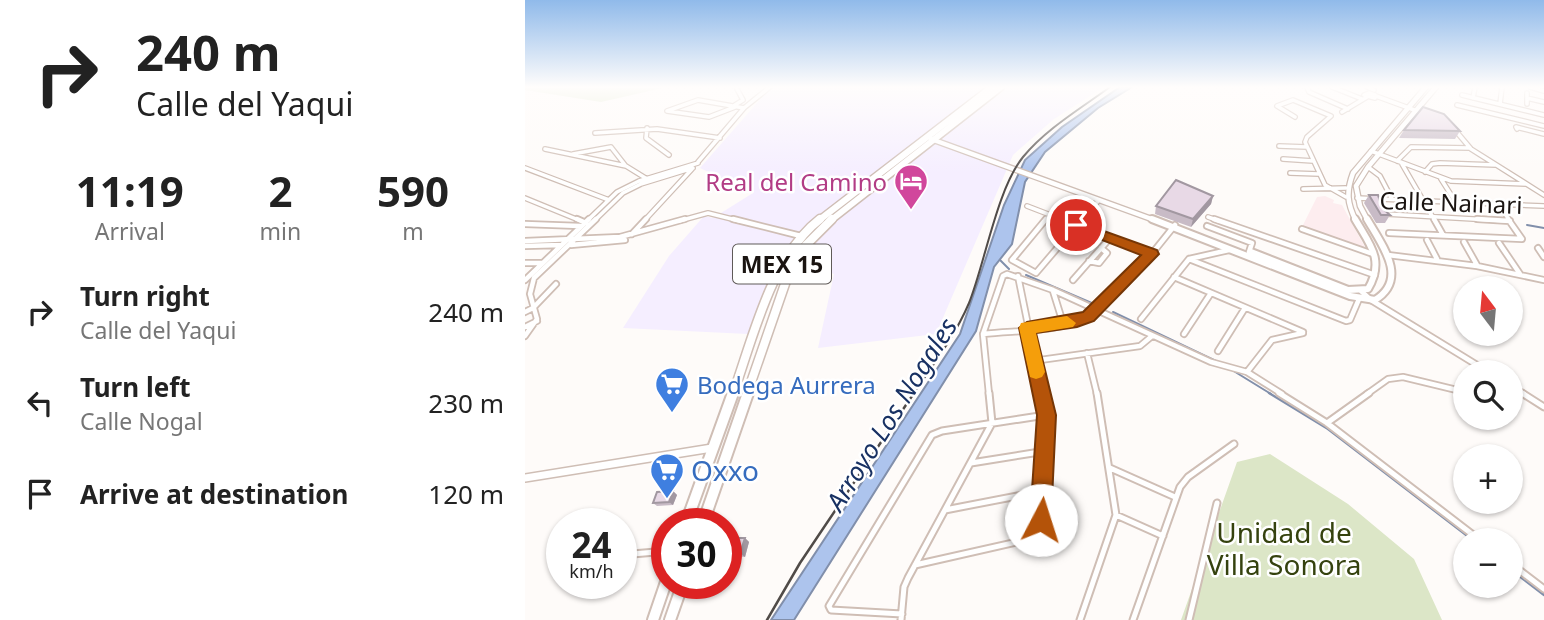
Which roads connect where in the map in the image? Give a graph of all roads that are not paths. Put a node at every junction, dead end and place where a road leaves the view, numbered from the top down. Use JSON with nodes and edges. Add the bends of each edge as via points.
{"nodes":[{"id":1,"x":738,"y":116,"type":"edge"},
{"id":2,"x":958,"y":116,"type":"edge"},
{"id":3,"x":962,"y":116,"type":"edge"},
{"id":4,"x":1329,"y":116,"type":"edge"},
{"id":5,"x":1405,"y":116,"type":"edge"},
{"id":6,"x":1407,"y":116,"type":"edge"},
{"id":7,"x":1502,"y":116,"type":"edge"},
{"id":8,"x":1544,"y":126,"type":"edge"},
{"id":9,"x":647,"y":128,"type":"junction"},
{"id":10,"x":1517,"y":129,"type":"dead end"},
{"id":11,"x":1454,"y":130,"type":"edge"},
{"id":12,"x":595,"y":133,"type":"dead end"},
{"id":13,"x":1544,"y":134,"type":"edge"},
{"id":14,"x":720,"y":138,"type":"junction"},
{"id":15,"x":932,"y":138,"type":"junction"},
{"id":16,"x":1279,"y":146,"type":"dead end"},
{"id":17,"x":1307,"y":147,"type":"junction"},
{"id":18,"x":545,"y":149,"type":"dead end"},
{"id":19,"x":1471,"y":149,"type":"junction"},
{"id":20,"x":1371,"y":151,"type":"junction"},
{"id":21,"x":1378,"y":154,"type":"junction"},
{"id":22,"x":570,"y":155,"type":"junction"},
{"id":23,"x":669,"y":155,"type":"dead end"},
{"id":24,"x":1283,"y":159,"type":"dead end"},
{"id":25,"x":1313,"y":161,"type":"junction"},
{"id":26,"x":1400,"y":162,"type":"junction"},
{"id":27,"x":698,"y":163,"type":"junction"},
{"id":28,"x":626,"y":166,"type":"junction"},
{"id":29,"x":1497,"y":166,"type":"junction"},
{"id":30,"x":1368,"y":167,"type":"junction"},
{"id":31,"x":525,"y":168,"type":"edge"},
{"id":32,"x":693,"y":169,"type":"junction"},
{"id":33,"x":1425,"y":172,"type":"junction"},
{"id":34,"x":1290,"y":173,"type":"dead end"},
{"id":35,"x":1033,"y":174,"type":"junction"},
{"id":36,"x":1319,"y":174,"type":"junction"},
{"id":37,"x":1441,"y":178,"type":"junction"},
{"id":38,"x":648,"y":180,"type":"junction"},
{"id":39,"x":1527,"y":184,"type":"junction"},
{"id":40,"x":1329,"y":188,"type":"junction"},
{"id":41,"x":1346,"y":188,"type":"junction"},
{"id":42,"x":1303,"y":189,"type":"dead end"},
{"id":43,"x":1544,"y":195,"type":"edge"},
{"id":44,"x":1346,"y":197,"type":"junction"},
{"id":45,"x":1357,"y":198,"type":"junction"},
{"id":46,"x":1392,"y":199,"type":"junction"},
{"id":47,"x":525,"y":200,"type":"edge"},
{"id":48,"x":607,"y":200,"type":"junction"},
{"id":49,"x":1099,"y":200,"type":"junction"},
{"id":50,"x":1423,"y":200,"type":"junction"},
{"id":51,"x":614,"y":201,"type":"junction"},
{"id":52,"x":1455,"y":201,"type":"junction"},
{"id":53,"x":1497,"y":203,"type":"junction"},
{"id":54,"x":1027,"y":206,"type":"dead end"},
{"id":55,"x":1544,"y":206,"type":"edge"},
{"id":56,"x":1381,"y":214,"type":"edge"},
{"id":57,"x":716,"y":215,"type":"junction"},
{"id":58,"x":1050,"y":215,"type":"junction"},
{"id":59,"x":566,"y":216,"type":"junction"},
{"id":60,"x":1208,"y":217,"type":"dead end"},
{"id":61,"x":1434,"y":218,"type":"junction"},
{"id":62,"x":1511,"y":221,"type":"junction"},
{"id":63,"x":525,"y":224,"type":"edge"},
{"id":64,"x":556,"y":225,"type":"junction"},
{"id":65,"x":585,"y":225,"type":"junction"},
{"id":66,"x":1076,"y":225,"type":"junction"},
{"id":67,"x":1174,"y":226,"type":"junction"},
{"id":68,"x":1207,"y":226,"type":"dead end"},
{"id":69,"x":1302,"y":229,"type":"dead end"},
{"id":70,"x":1389,"y":233,"type":"dead end"},
{"id":71,"x":631,"y":235,"type":"junction"},
{"id":72,"x":802,"y":236,"type":"junction"},
{"id":73,"x":1444,"y":236,"type":"junction"},
{"id":74,"x":1109,"y":238,"type":"junction"},
{"id":75,"x":574,"y":240,"type":"junction"},
{"id":76,"x":1427,"y":240,"type":"dead end"},
{"id":77,"x":525,"y":241,"type":"edge"},
{"id":78,"x":568,"y":242,"type":"junction"},
{"id":79,"x":1464,"y":242,"type":"dead end"},
{"id":80,"x":1499,"y":243,"type":"dead end"},
{"id":81,"x":561,"y":245,"type":"junction"},
{"id":82,"x":525,"y":246,"type":"edge"},
{"id":83,"x":1101,"y":248,"type":"junction"},
{"id":84,"x":1538,"y":248,"type":"dead end"},
{"id":85,"x":1233,"y":249,"type":"junction"},
{"id":86,"x":1249,"y":251,"type":"junction"},
{"id":87,"x":1152,"y":254,"type":"junction"},
{"id":88,"x":1376,"y":255,"type":"junction"},
{"id":89,"x":1388,"y":255,"type":"junction"},
{"id":90,"x":1544,"y":257,"type":"edge"},
{"id":91,"x":1189,"y":259,"type":"junction"},
{"id":92,"x":1438,"y":260,"type":"junction"},
{"id":93,"x":1089,"y":261,"type":"junction"},
{"id":94,"x":543,"y":262,"type":"junction"},
{"id":95,"x":525,"y":263,"type":"edge"},
{"id":96,"x":550,"y":263,"type":"junction"},
{"id":97,"x":1477,"y":266,"type":"junction"},
{"id":98,"x":1520,"y":274,"type":"junction"},
{"id":99,"x":1018,"y":276,"type":"junction"},
{"id":100,"x":1377,"y":276,"type":"junction"},
{"id":101,"x":1174,"y":277,"type":"junction"},
{"id":102,"x":525,"y":280,"type":"edge"},
{"id":103,"x":1073,"y":280,"type":"dead end"},
{"id":104,"x":1544,"y":280,"type":"edge"},
{"id":105,"x":556,"y":284,"type":"dead end"},
{"id":106,"x":1370,"y":286,"type":"junction"},
{"id":107,"x":1053,"y":290,"type":"junction"},
{"id":108,"x":1361,"y":291,"type":"junction"},
{"id":109,"x":1211,"y":293,"type":"junction"},
{"id":110,"x":1384,"y":295,"type":"junction"},
{"id":111,"x":1359,"y":299,"type":"junction"},
{"id":112,"x":1371,"y":300,"type":"junction"},
{"id":113,"x":533,"y":308,"type":"junction"},
{"id":114,"x":1245,"y":308,"type":"junction"},
{"id":115,"x":1097,"y":310,"type":"junction"},
{"id":116,"x":525,"y":312,"type":"edge"},
{"id":117,"x":1141,"y":319,"type":"dead end"},
{"id":118,"x":537,"y":321,"type":"junction"},
{"id":119,"x":1063,"y":323,"type":"junction"},
{"id":120,"x":525,"y":327,"type":"edge"},
{"id":121,"x":1027,"y":328,"type":"junction"},
{"id":122,"x":983,"y":334,"type":"junction"},
{"id":123,"x":1184,"y":334,"type":"dead end"},
{"id":124,"x":525,"y":336,"type":"edge"},
{"id":125,"x":1152,"y":336,"type":"junction"},
{"id":126,"x":1218,"y":351,"type":"dead end"},
{"id":127,"x":1087,"y":353,"type":"junction"},
{"id":128,"x":1469,"y":360,"type":"edge"},
{"id":129,"x":1033,"y":361,"type":"junction"},
{"id":130,"x":1247,"y":372,"type":"junction"},
{"id":131,"x":1453,"y":388,"type":"edge"},
{"id":132,"x":1523,"y":394,"type":"edge"},
{"id":133,"x":1544,"y":407,"type":"edge"},
{"id":134,"x":1046,"y":415,"type":"junction"},
{"id":135,"x":992,"y":423,"type":"junction"},
{"id":136,"x":1327,"y":423,"type":"junction"},
{"id":137,"x":1234,"y":444,"type":"dead end"},
{"id":138,"x":712,"y":448,"type":"junction"},
{"id":139,"x":1046,"y":451,"type":"junction"},
{"id":140,"x":970,"y":463,"type":"junction"},
{"id":141,"x":1110,"y":468,"type":"junction"},
{"id":142,"x":525,"y":478,"type":"edge"},
{"id":143,"x":1043,"y":491,"type":"junction"},
{"id":144,"x":1175,"y":497,"type":"junction"},
{"id":145,"x":1217,"y":503,"type":"dead end"},
{"id":146,"x":691,"y":508,"type":"edge"},
{"id":147,"x":708,"y":508,"type":"edge"},
{"id":148,"x":945,"y":510,"type":"junction"},
{"id":149,"x":1116,"y":515,"type":"junction"},
{"id":150,"x":1464,"y":528,"type":"edge"},
{"id":151,"x":1163,"y":536,"type":"junction"},
{"id":152,"x":915,"y":565,"type":"junction"},
{"id":153,"x":1523,"y":574,"type":"edge"},
{"id":154,"x":1544,"y":590,"type":"edge"},
{"id":155,"x":660,"y":599,"type":"edge"},
{"id":156,"x":677,"y":599,"type":"edge"},
{"id":157,"x":902,"y":617,"type":"edge"},
{"id":158,"x":653,"y":620,"type":"edge"},
{"id":159,"x":670,"y":620,"type":"edge"},
{"id":160,"x":1080,"y":620,"type":"edge"},
{"id":161,"x":1133,"y":620,"type":"edge"},
{"id":162,"x":1189,"y":620,"type":"edge"}],
"edges":[{"from":1,"to":14,"type":"street"},
{"from":2,"to":15,"type":"highway","number":"MEX 15"},
{"from":3,"to":15,"type":"highway","number":"MEX 15"},
{"from":4,"to":17,"type":"street","via":[[1307,137]]},
{"from":5,"to":20,"type":"main road"},
{"from":6,"to":21,"type":"main road"},
{"from":7,"to":8,"type":"street"},
{"from":9,"to":12,"type":"street"},
{"from":9,"to":14,"type":"street"},
{"from":9,"to":23,"type":"street","via":[[646,138]]},
{"from":10,"to":13,"type":"street"},
{"from":11,"to":19,"type":"street"},
{"from":14,"to":27,"type":"street"},
{"from":15,"to":35,"type":"main road"},
{"from":15,"to":72,"type":"highway","number":"MEX 15","via":[[847,197]]},
{"from":15,"to":147,"type":"highway","number":"MEX 15","via":[[838,213],[799,255]]},
{"from":16,"to":17,"type":"street"},
{"from":17,"to":25,"type":"street"},
{"from":18,"to":22,"type":"street"},
{"from":19,"to":26,"type":"street","via":[[1411,147]]},
{"from":19,"to":29,"type":"street"},
{"from":20,"to":21,"type":"street"},
{"from":20,"to":41,"type":"main road"},
{"from":21,"to":26,"type":"street"},
{"from":21,"to":30,"type":"main road"},
{"from":22,"to":28,"type":"street"},
{"from":22,"to":28,"type":"street","via":[[611,147]]},
{"from":24,"to":25,"type":"street"},
{"from":25,"to":36,"type":"street"},
{"from":26,"to":33,"type":"street"},
{"from":26,"to":50,"type":"street"},
{"from":27,"to":32,"type":"street"},
{"from":27,"to":38,"type":"street"},
{"from":28,"to":38,"type":"street"},
{"from":29,"to":33,"type":"street","via":[[1436,163]]},
{"from":29,"to":39,"type":"street"},
{"from":30,"to":45,"type":"main road","via":[[1356,186]]},
{"from":30,"to":46,"type":"street","via":[[1380,176]]},
{"from":31,"to":48,"type":"street"},
{"from":32,"to":38,"type":"street"},
{"from":32,"to":71,"type":"street"},
{"from":33,"to":37,"type":"street"},
{"from":34,"to":36,"type":"street"},
{"from":35,"to":49,"type":"main road"},
{"from":35,"to":67,"type":"main road"},
{"from":36,"to":40,"type":"street"},
{"from":37,"to":39,"type":"street"},
{"from":37,"to":52,"type":"street"},
{"from":38,"to":48,"type":"street"},
{"from":38,"to":51,"type":"street"},
{"from":39,"to":43,"type":"street"},
{"from":40,"to":41,"type":"street"},
{"from":40,"to":42,"type":"street"},
{"from":40,"to":44,"type":"street"},
{"from":41,"to":44,"type":"main road"},
{"from":44,"to":88,"type":"main road"},
{"from":45,"to":46,"type":"street","name":"Calle Nainari"},
{"from":45,"to":89,"type":"main road"},
{"from":46,"to":50,"type":"street","name":"Calle Nainari"},
{"from":47,"to":59,"type":"street"},
{"from":48,"to":51,"type":"street"},
{"from":48,"to":65,"type":"street"},
{"from":49,"to":66,"type":"street"},
{"from":49,"to":67,"type":"main road"},
{"from":50,"to":52,"type":"street","name":"Calle Nainari"},
{"from":50,"to":61,"type":"street"},
{"from":51,"to":65,"type":"street"},
{"from":52,"to":53,"type":"street","name":"Calle Nainari"},
{"from":53,"to":55,"type":"street","name":"Calle Nainari"},
{"from":53,"to":62,"type":"street"},
{"from":54,"to":58,"type":"street"},
{"from":56,"to":61,"type":"street"},
{"from":57,"to":71,"type":"street","via":[[705,213]]},
{"from":57,"to":72,"type":"street"},
{"from":57,"to":78,"type":"street","via":[[625,240]]},
{"from":58,"to":66,"type":"street"},
{"from":58,"to":66,"type":"street","via":[[1011,260],[1036,273]]},
{"from":59,"to":64,"type":"street"},
{"from":59,"to":65,"type":"street"},
{"from":60,"to":100,"type":"street"},
{"from":61,"to":62,"type":"street"},
{"from":61,"to":73,"type":"street"},
{"from":62,"to":73,"type":"street","via":[[1522,239]]},
{"from":63,"to":64,"type":"street"},
{"from":64,"to":65,"type":"street"},
{"from":65,"to":75,"type":"street"},
{"from":65,"to":78,"type":"street"},
{"from":66,"to":74,"type":"street"},
{"from":67,"to":85,"type":"main road"},
{"from":67,"to":86,"type":"main road"},
{"from":67,"to":87,"type":"street"},
{"from":68,"to":86,"type":"street","via":[[1251,242]]},
{"from":69,"to":88,"type":"street"},
{"from":70,"to":73,"type":"street"},
{"from":71,"to":75,"type":"street"},
{"from":72,"to":138,"type":"highway","number":"MEX 15","via":[[778,272]]},
{"from":74,"to":83,"type":"street"},
{"from":74,"to":87,"type":"street"},
{"from":75,"to":78,"type":"street"},
{"from":76,"to":92,"type":"street"},
{"from":77,"to":78,"type":"street"},
{"from":78,"to":81,"type":"street"},
{"from":78,"to":96,"type":"street"},
{"from":79,"to":97,"type":"street"},
{"from":80,"to":98,"type":"street"},
{"from":81,"to":82,"type":"street"},
{"from":81,"to":94,"type":"street"},
{"from":83,"to":93,"type":"street"},
{"from":83,"to":93,"type":"street","via":[[1107,253],[1100,263]]},
{"from":84,"to":90,"type":"street"},
{"from":85,"to":91,"type":"street"},
{"from":85,"to":111,"type":"main road"},
{"from":86,"to":108,"type":"main road"},
{"from":87,"to":115,"type":"street"},
{"from":88,"to":100,"type":"main road"},
{"from":89,"to":92,"type":"street"},
{"from":89,"to":110,"type":"main road","via":[[1392,270]]},
{"from":91,"to":101,"type":"street"},
{"from":91,"to":111,"type":"street","via":[[1346,321]]},
{"from":92,"to":97,"type":"street"},
{"from":93,"to":103,"type":"street"},
{"from":94,"to":95,"type":"street"},
{"from":94,"to":96,"type":"street"},
{"from":94,"to":102,"type":"street"},
{"from":96,"to":113,"type":"street","via":[[527,287]]},
{"from":97,"to":98,"type":"street"},
{"from":98,"to":104,"type":"street"},
{"from":99,"to":107,"type":"street"},
{"from":99,"to":121,"type":"street"},
{"from":99,"to":122,"type":"street","via":[[1005,275]]},
{"from":100,"to":106,"type":"main road"},
{"from":101,"to":109,"type":"street"},
{"from":101,"to":117,"type":"street"},
{"from":105,"to":113,"type":"street"},
{"from":106,"to":108,"type":"main road"},
{"from":106,"to":110,"type":"main road"},
{"from":107,"to":115,"type":"street"},
{"from":107,"to":119,"type":"street"},
{"from":108,"to":112,"type":"street"},
{"from":109,"to":114,"type":"street"},
{"from":109,"to":123,"type":"street"},
{"from":110,"to":112,"type":"main road"},
{"from":111,"to":112,"type":"main road"},
{"from":112,"to":128,"type":"street"},
{"from":113,"to":116,"type":"street"},
{"from":113,"to":118,"type":"street"},
{"from":114,"to":126,"type":"street"},
{"from":114,"to":130,"type":"street","via":[[1303,332],[1272,340]]},
{"from":115,"to":119,"type":"street","via":[[1084,319]]},
{"from":115,"to":125,"type":"street"},
{"from":118,"to":120,"type":"street"},
{"from":118,"to":124,"type":"street"},
{"from":119,"to":121,"type":"street"},
{"from":121,"to":122,"type":"street"},
{"from":121,"to":129,"type":"street"},
{"from":122,"to":135,"type":"street"},
{"from":125,"to":127,"type":"street","via":[[1143,346]]},
{"from":125,"to":130,"type":"street"},
{"from":127,"to":129,"type":"street"},
{"from":127,"to":141,"type":"street"},
{"from":129,"to":134,"type":"street"},
{"from":130,"to":136,"type":"street"},
{"from":131,"to":136,"type":"street","via":[[1403,377],[1388,379]]},
{"from":132,"to":133,"type":"street"},
{"from":134,"to":135,"type":"street"},
{"from":134,"to":139,"type":"street"},
{"from":135,"to":140,"type":"street"},
{"from":135,"to":157,"type":"street","via":[[932,435],[829,606],[831,610]]},
{"from":136,"to":150,"type":"street"},
{"from":137,"to":144,"type":"street","via":[[1188,477]]},
{"from":138,"to":142,"type":"street"},
{"from":138,"to":146,"type":"highway","number":"MEX 15"},
{"from":139,"to":140,"type":"street"},
{"from":139,"to":143,"type":"street"},
{"from":140,"to":148,"type":"street"},
{"from":141,"to":144,"type":"street"},
{"from":141,"to":149,"type":"street"},
{"from":143,"to":148,"type":"street"},
{"from":143,"to":152,"type":"street","via":[[1039,537]]},
{"from":144,"to":151,"type":"street"},
{"from":145,"to":162,"type":"street"},
{"from":148,"to":152,"type":"street"},
{"from":149,"to":151,"type":"street"},
{"from":149,"to":160,"type":"street"},
{"from":151,"to":161,"type":"street"},
{"from":152,"to":157,"type":"street","via":[[904,587]]},
{"from":153,"to":154,"type":"street"},
{"from":155,"to":158,"type":"highway"},
{"from":156,"to":159,"type":"highway"}]}
